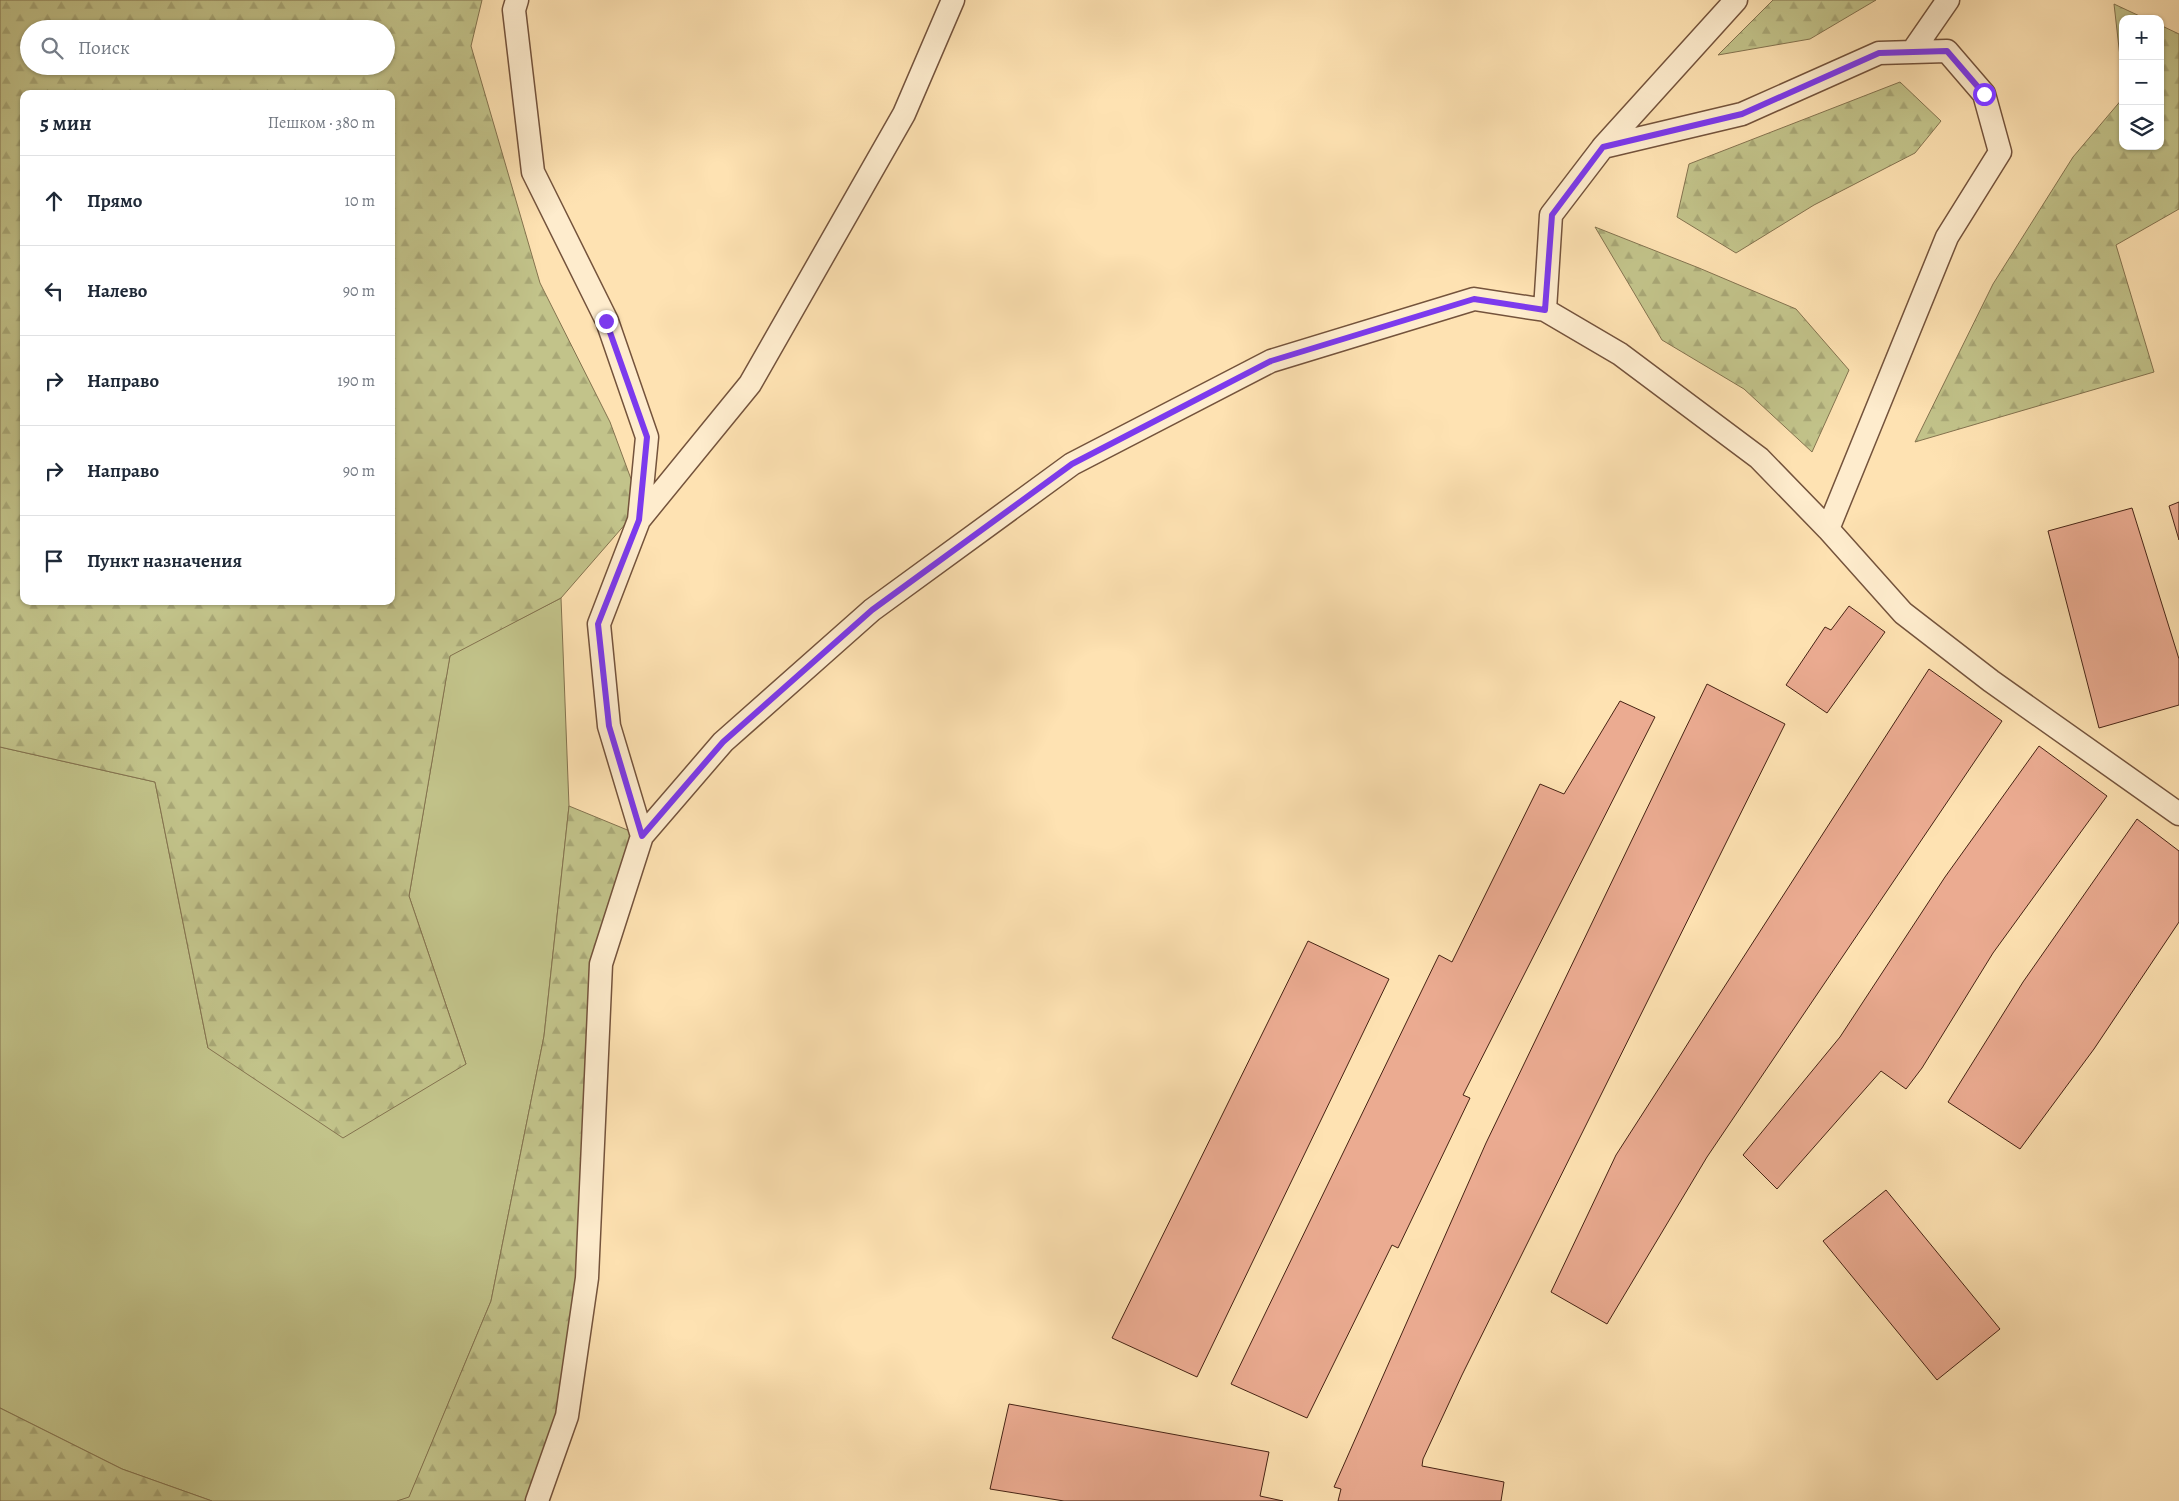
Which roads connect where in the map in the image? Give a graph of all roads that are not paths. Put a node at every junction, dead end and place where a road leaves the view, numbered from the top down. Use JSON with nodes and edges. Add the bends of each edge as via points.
{"nodes":[{"id":1,"x":518,"y":0,"type":"edge"},
{"id":2,"x":953,"y":0,"type":"edge"},
{"id":3,"x":1736,"y":0,"type":"edge"},
{"id":4,"x":1948,"y":0,"type":"edge"},
{"id":5,"x":1912,"y":52,"type":"junction"},
{"id":6,"x":1603,"y":147,"type":"junction"},
{"id":7,"x":1545,"y":310,"type":"junction"},
{"id":8,"x":639,"y":520,"type":"junction"},
{"id":9,"x":1828,"y":529,"type":"junction"},
{"id":10,"x":2179,"y":814,"type":"edge"},
{"id":11,"x":642,"y":836,"type":"junction"},
{"id":12,"x":537,"y":1501,"type":"edge"}],
"edges":[{"from":1,"to":8,"type":"lane","via":[[514,10],[533,172],[606,321],[647,437]]},
{"from":2,"to":8,"type":"lane","via":[[904,114],[750,384]]},
{"from":3,"to":6,"type":"lane"},
{"from":4,"to":5,"type":"lane"},
{"from":5,"to":6,"type":"lane","via":[[1879,53],[1742,114]]},
{"from":5,"to":9,"type":"lane","via":[[1947,51],[1984,94],[2000,152],[1947,237]]},
{"from":6,"to":7,"type":"lane","via":[[1552,215]]},
{"from":7,"to":9,"type":"lane","via":[[1620,354],[1759,458]]},
{"from":7,"to":11,"type":"lane","via":[[1474,299],[1271,361],[1072,464],[872,610],[723,742]]},
{"from":8,"to":11,"type":"lane","via":[[598,624],[609,726]]},
{"from":9,"to":10,"type":"lane","via":[[1903,613],[1991,681]]},
{"from":11,"to":12,"type":"lane","via":[[601,964],[587,1278],[567,1416]]}]}
